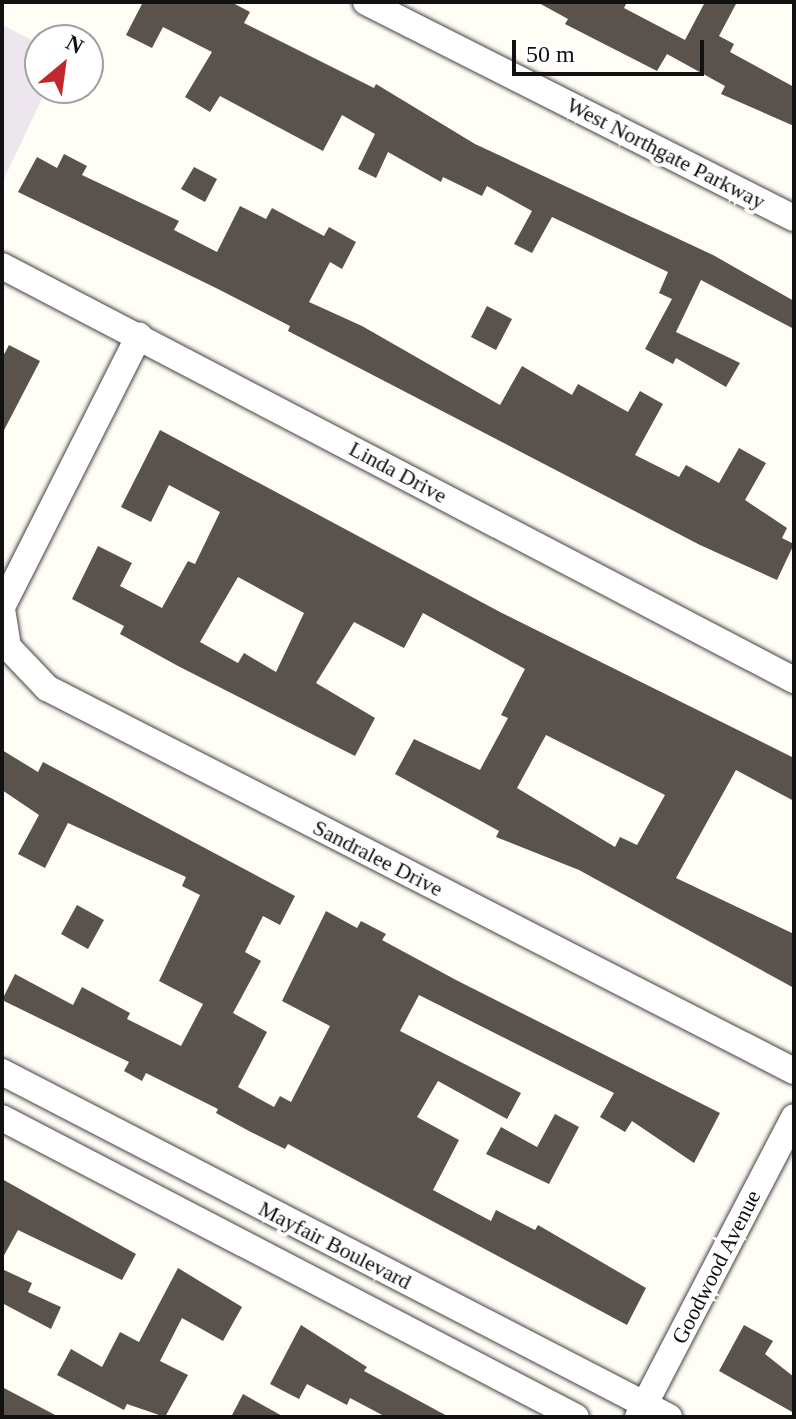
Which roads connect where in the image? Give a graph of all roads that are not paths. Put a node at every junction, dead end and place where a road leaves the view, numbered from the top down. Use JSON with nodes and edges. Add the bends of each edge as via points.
{"nodes":[{"id":1,"x":366,"y":2,"type":"edge"},
{"id":2,"x":794,"y":218,"type":"edge"},
{"id":3,"x":2,"y":266,"type":"edge"},
{"id":4,"x":139,"y":336,"type":"junction"},
{"id":5,"x":2,"y":608,"type":"edge"},
{"id":6,"x":794,"y":680,"type":"edge"},
{"id":7,"x":794,"y":1071,"type":"edge"},
{"id":8,"x":2,"y":1072,"type":"edge"},
{"id":9,"x":794,"y":1117,"type":"edge"},
{"id":10,"x":2,"y":1118,"type":"edge"},
{"id":11,"x":642,"y":1411,"type":"edge"},
{"id":12,"x":576,"y":1417,"type":"edge"},
{"id":13,"x":669,"y":1417,"type":"edge"}],
"edges":[{"from":1,"to":2,"type":"street","name":"West Northgate Parkway"},
{"from":3,"to":4,"type":"street","name":"Linda Drive"},
{"from":4,"to":5,"type":"street","name":"Sandralee Drive"},
{"from":4,"to":6,"type":"street","name":"Linda Drive"},
{"from":5,"to":7,"type":"street","name":"Sandralee Drive","via":[[8,647],[47,688]]},
{"from":8,"to":11,"type":"street","name":"Mayfair Boulevard"},
{"from":9,"to":11,"type":"street","name":"Goodwood Avenue"},
{"from":10,"to":12,"type":"street","name":"Mayfair Boulevard"},
{"from":11,"to":13,"type":"street","name":"Mayfair Boulevard"}]}
